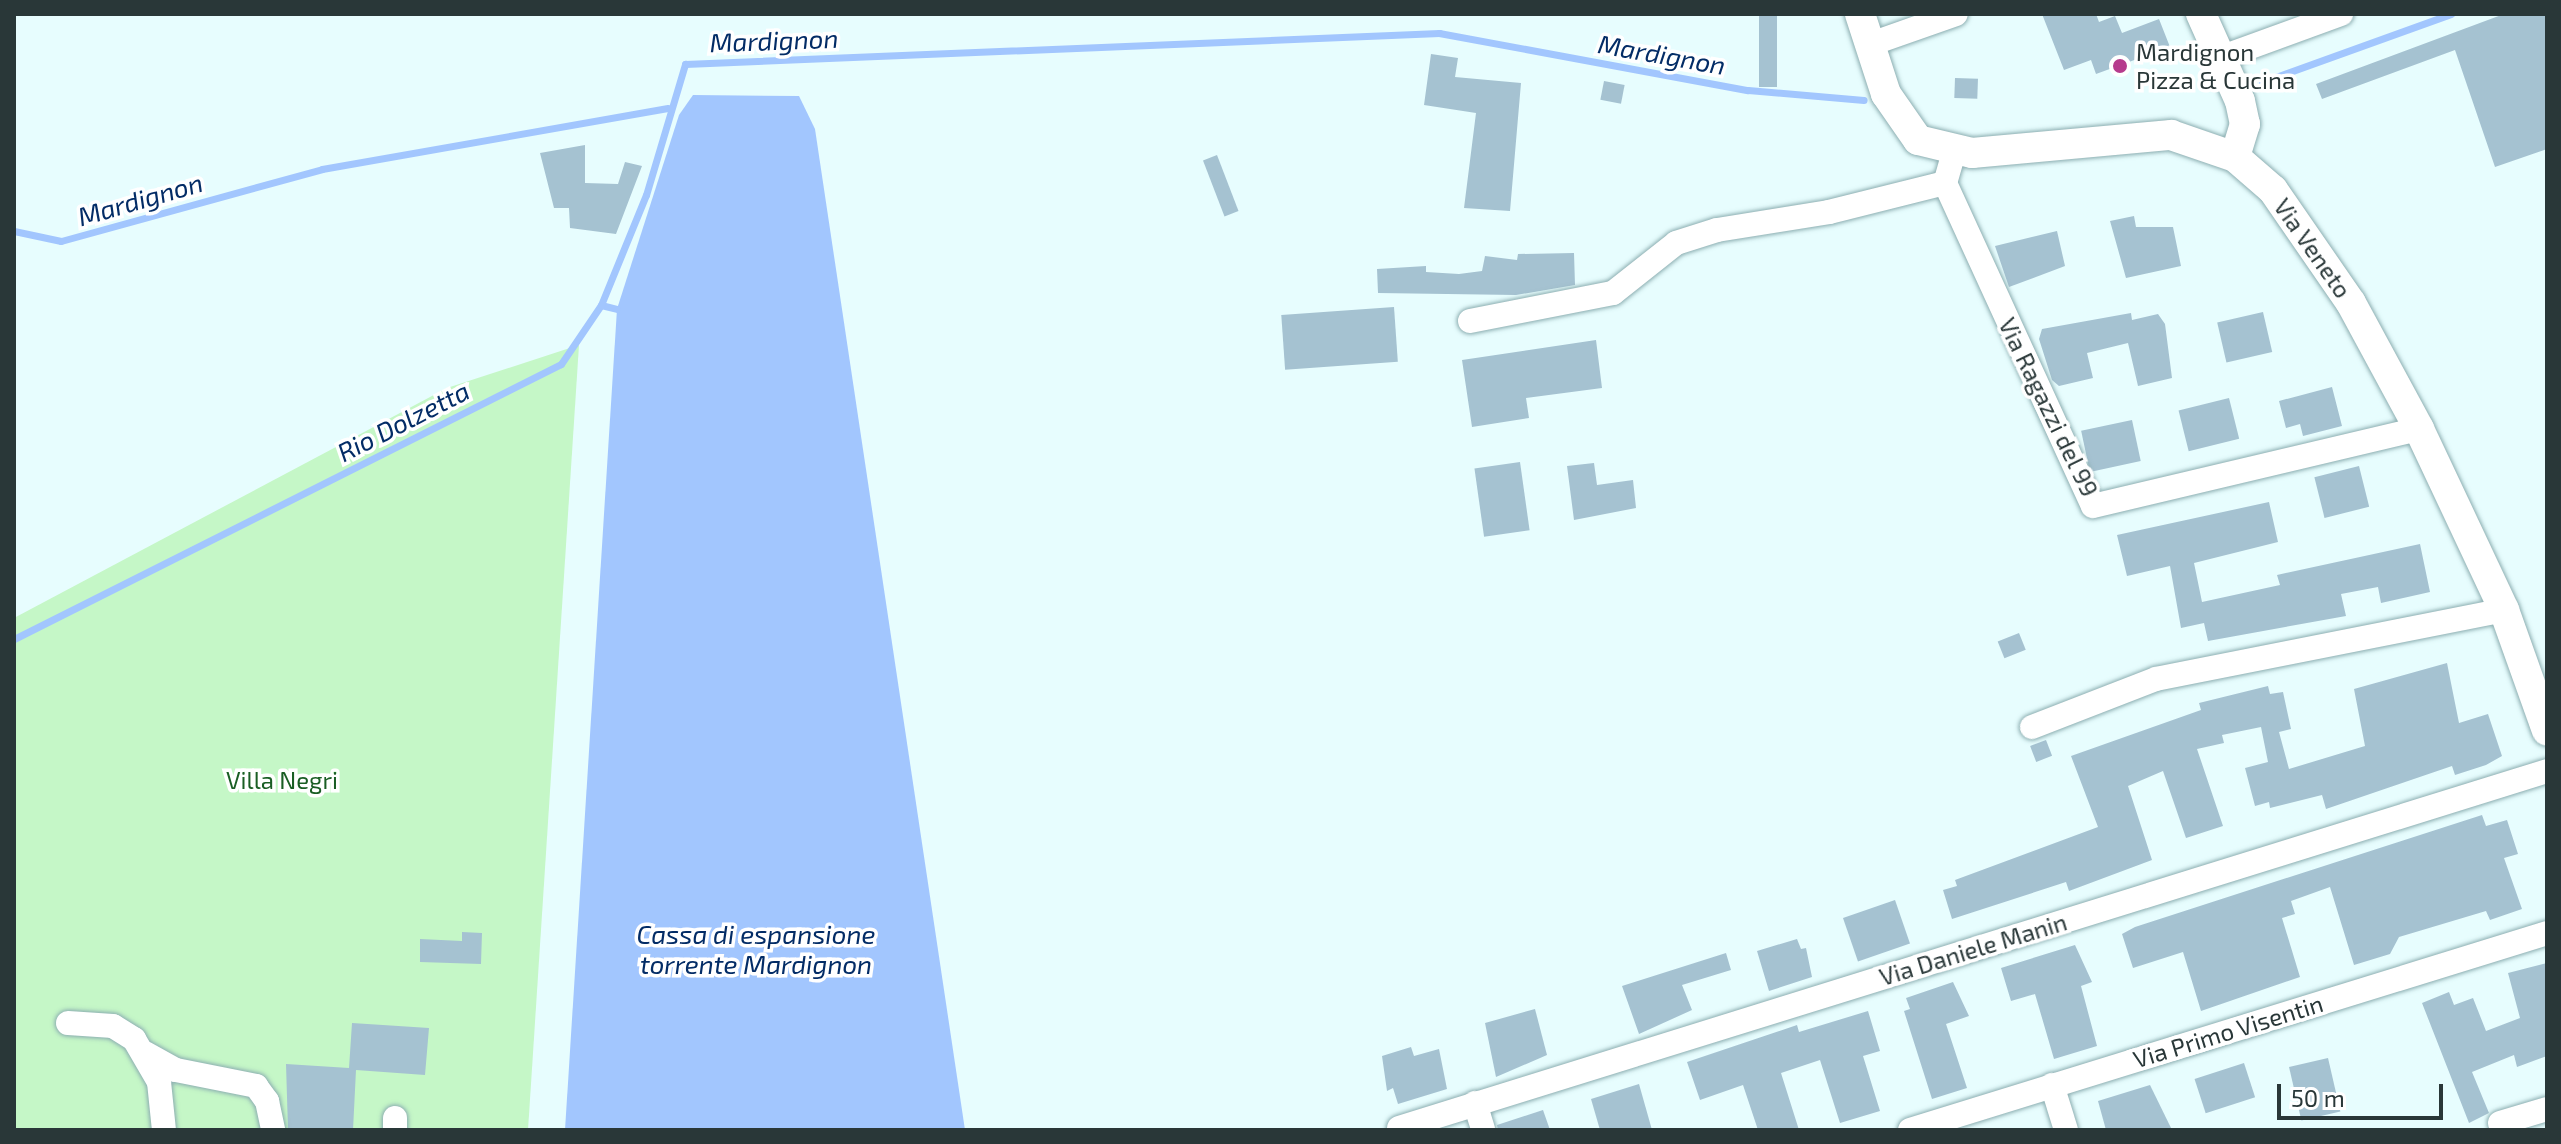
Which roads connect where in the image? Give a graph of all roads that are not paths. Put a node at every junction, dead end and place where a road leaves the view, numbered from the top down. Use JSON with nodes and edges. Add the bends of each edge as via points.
{"nodes":[{"id":1,"x":1860,"y":14,"type":"edge"},
{"id":2,"x":1956,"y":14,"type":"edge"},
{"id":3,"x":2201,"y":14,"type":"edge"},
{"id":4,"x":2341,"y":14,"type":"edge"},
{"id":5,"x":1868,"y":45,"type":"junction"},
{"id":6,"x":2220,"y":58,"type":"junction"},
{"id":7,"x":1954,"y":152,"type":"junction"},
{"id":8,"x":2235,"y":157,"type":"junction"},
{"id":9,"x":1945,"y":183,"type":"junction"},
{"id":10,"x":1470,"y":321,"type":"dead end"},
{"id":11,"x":2419,"y":429,"type":"junction"},
{"id":12,"x":2504,"y":610,"type":"junction"},
{"id":13,"x":2032,"y":727,"type":"dead end"},
{"id":14,"x":2547,"y":731,"type":"edge"},
{"id":15,"x":2547,"y":771,"type":"edge"},
{"id":16,"x":2547,"y":933,"type":"edge"},
{"id":17,"x":68,"y":1023,"type":"dead end"},
{"id":18,"x":145,"y":1053,"type":"junction"},
{"id":19,"x":2052,"y":1085,"type":"junction"},
{"id":20,"x":1475,"y":1103,"type":"junction"},
{"id":21,"x":2547,"y":1109,"type":"edge"},
{"id":22,"x":2500,"y":1123,"type":"dead end"},
{"id":23,"x":1399,"y":1128,"type":"dead end"},
{"id":24,"x":164,"y":1130,"type":"edge"},
{"id":25,"x":273,"y":1130,"type":"edge"},
{"id":26,"x":1483,"y":1130,"type":"edge"},
{"id":27,"x":1910,"y":1130,"type":"edge"},
{"id":28,"x":2066,"y":1130,"type":"edge"}],
"edges":[{"from":1,"to":5,"type":"street","name":"Via Veneto"},
{"from":2,"to":5,"type":"street"},
{"from":3,"to":6,"type":"street"},
{"from":4,"to":6,"type":"street"},
{"from":5,"to":7,"type":"street","name":"Via Veneto","via":[[1903,126],[1918,140]]},
{"from":6,"to":8,"type":"street","via":[[2245,124]]},
{"from":7,"to":8,"type":"street","name":"Via Veneto","via":[[2171,135]]},
{"from":7,"to":9,"type":"street"},
{"from":8,"to":11,"type":"street","name":"Via Veneto","via":[[2287,205],[2351,303]]},
{"from":9,"to":10,"type":"street","via":[[1829,212],[1717,230],[1676,243],[1613,293]]},
{"from":9,"to":11,"type":"street","name":"Via Ragazzi del 99","via":[[2093,506]]},
{"from":11,"to":12,"type":"street","name":"Via Veneto"},
{"from":12,"to":13,"type":"street","via":[[2156,679]]},
{"from":12,"to":14,"type":"street","name":"Via Veneto"},
{"from":15,"to":20,"type":"street","name":"Via Daniele Manin"},
{"from":16,"to":19,"type":"street","name":"Via Primo Visentin"},
{"from":17,"to":18,"type":"street","via":[[113,1026]]},
{"from":18,"to":24,"type":"street","via":[[159,1082]]},
{"from":18,"to":25,"type":"street","via":[[176,1070],[256,1086],[267,1101]]},
{"from":19,"to":27,"type":"street","name":"Via Primo Visentin"},
{"from":19,"to":28,"type":"street"},
{"from":20,"to":23,"type":"street","name":"Via Daniele Manin"},
{"from":20,"to":26,"type":"street"},
{"from":21,"to":22,"type":"street"}]}
